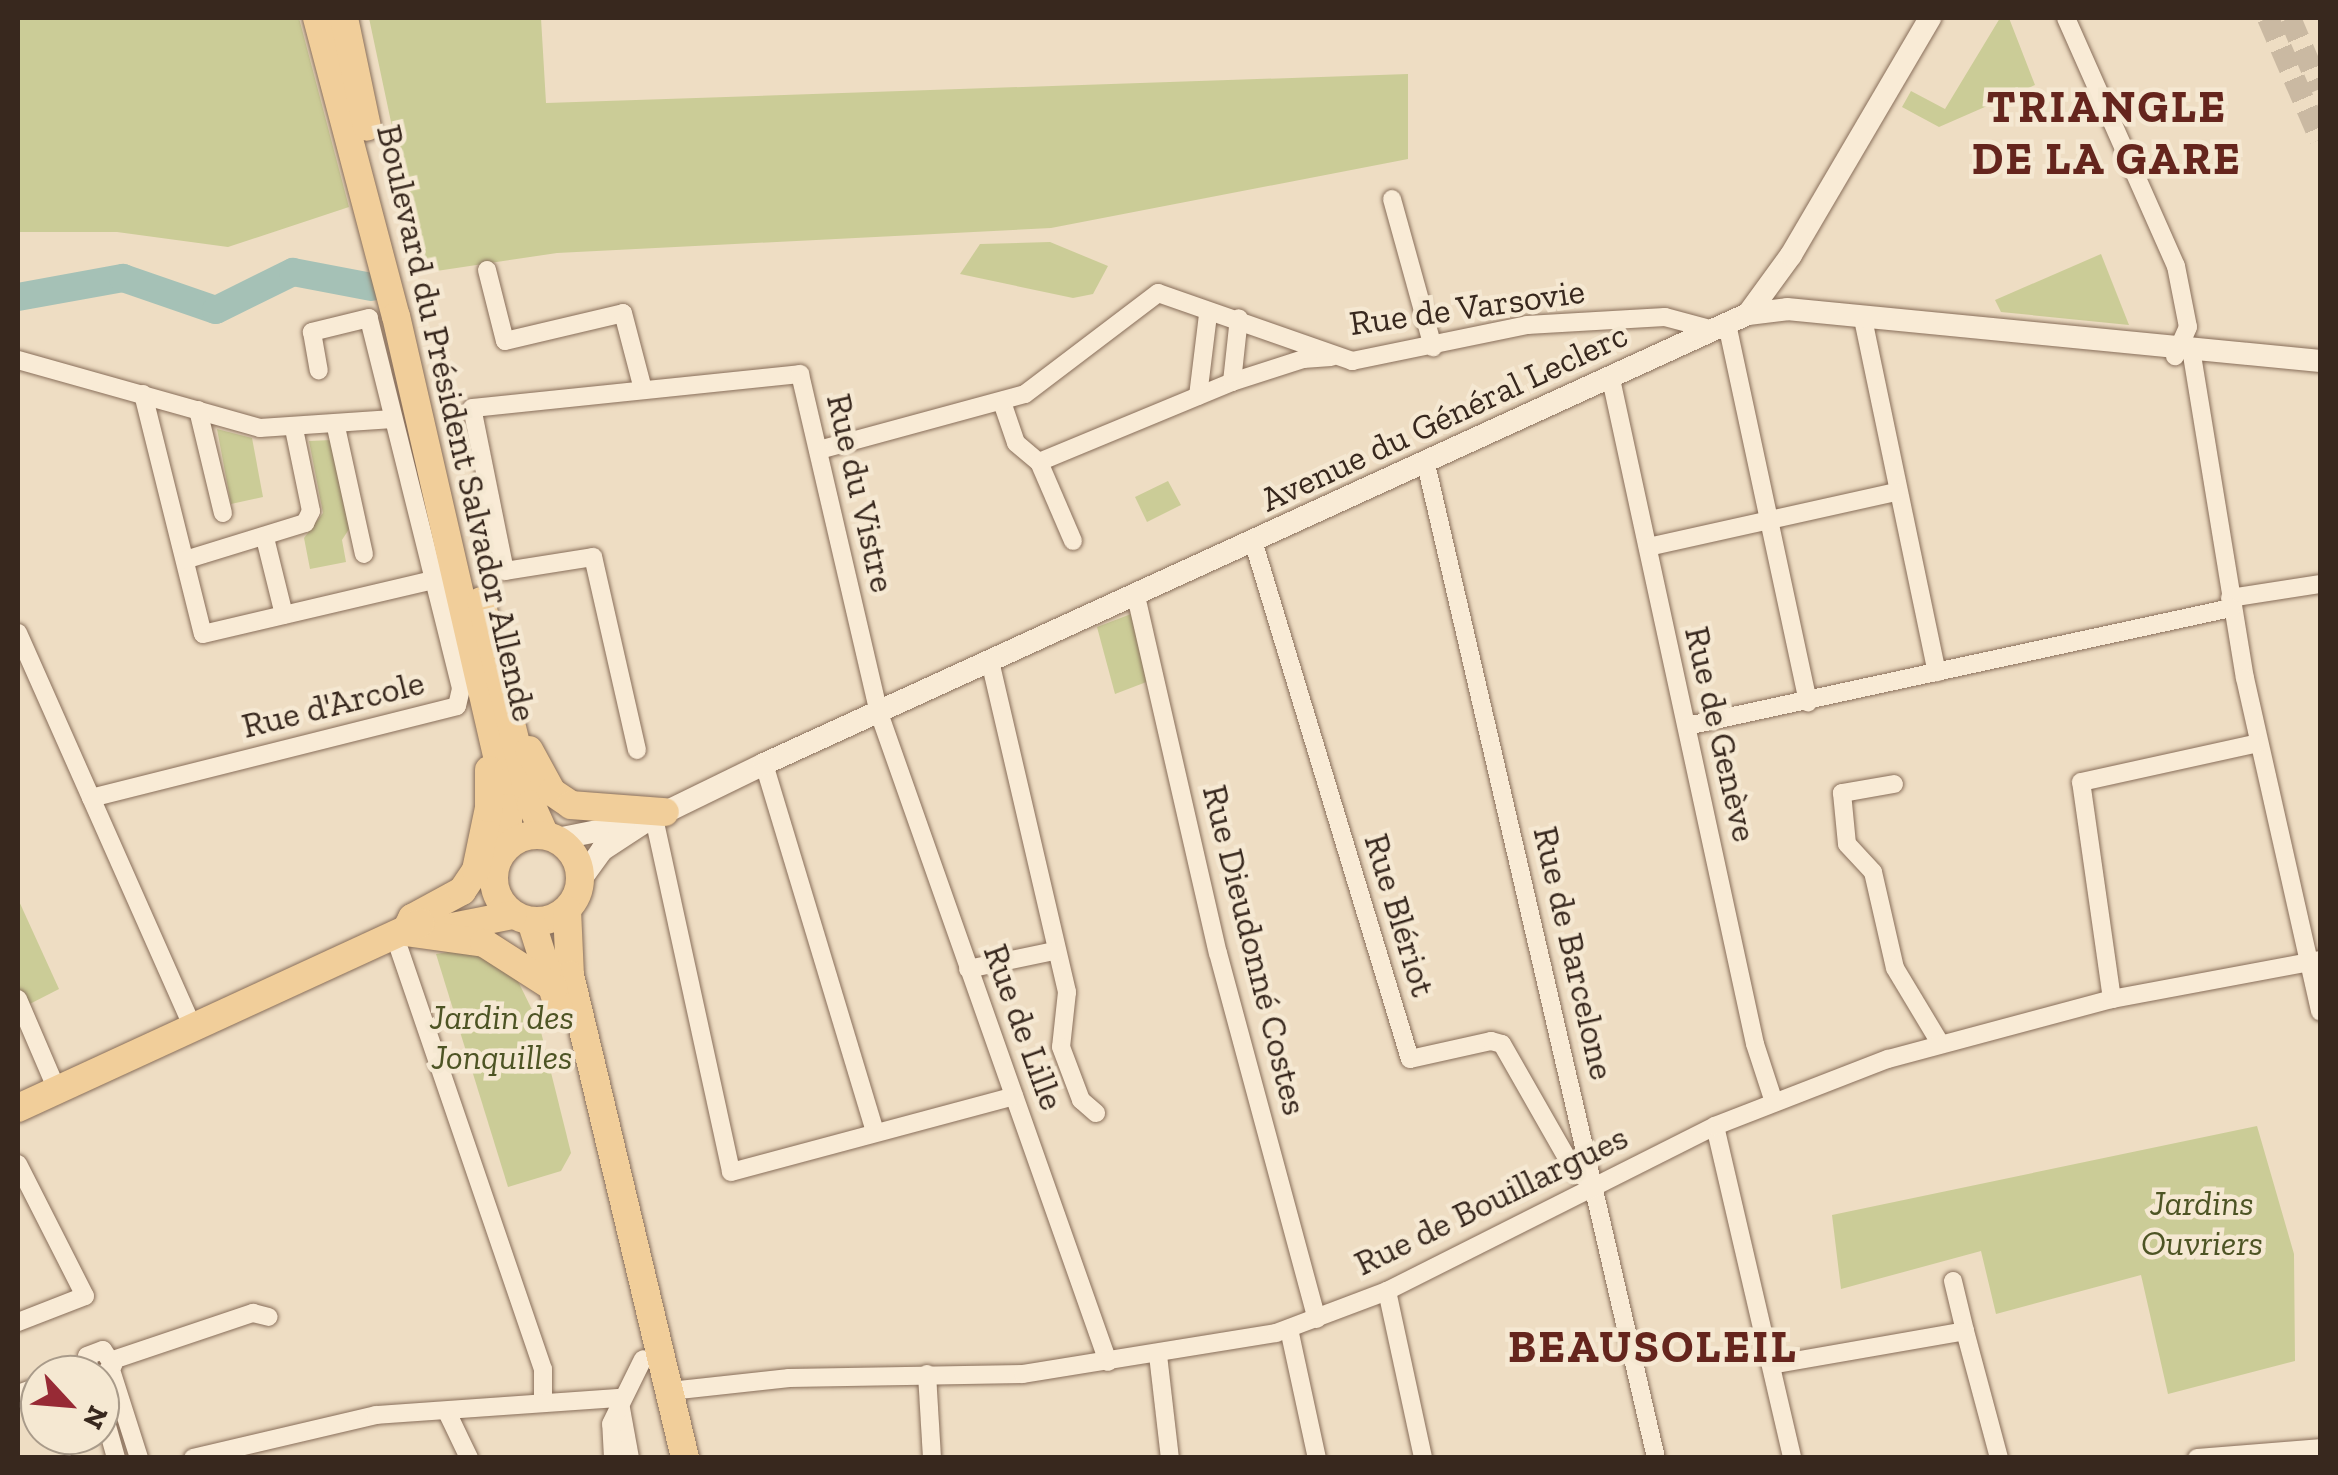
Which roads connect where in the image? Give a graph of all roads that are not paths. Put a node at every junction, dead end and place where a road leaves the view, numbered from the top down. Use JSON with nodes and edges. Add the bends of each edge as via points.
{"nodes":[{"id":1,"x":318,"y":18,"type":"edge"},
{"id":2,"x":344,"y":18,"type":"edge"},
{"id":3,"x":1930,"y":18,"type":"edge"},
{"id":4,"x":2066,"y":18,"type":"edge"},
{"id":5,"x":1392,"y":199,"type":"dead end"},
{"id":6,"x":487,"y":270,"type":"dead end"},
{"id":7,"x":1208,"y":315,"type":"dead end"},
{"id":8,"x":396,"y":316,"type":"junction"},
{"id":9,"x":1238,"y":318,"type":"junction"},
{"id":10,"x":1863,"y":318,"type":"junction"},
{"id":11,"x":1729,"y":323,"type":"junction"},
{"id":12,"x":1433,"y":346,"type":"junction"},
{"id":13,"x":2181,"y":351,"type":"junction"},
{"id":14,"x":1336,"y":357,"type":"junction"},
{"id":15,"x":18,"y":360,"type":"edge"},
{"id":16,"x":2320,"y":361,"type":"edge"},
{"id":17,"x":319,"y":370,"type":"dead end"},
{"id":18,"x":1611,"y":379,"type":"junction"},
{"id":19,"x":1232,"y":382,"type":"junction"},
{"id":20,"x":643,"y":389,"type":"junction"},
{"id":21,"x":144,"y":394,"type":"junction"},
{"id":22,"x":1198,"y":396,"type":"junction"},
{"id":23,"x":1002,"y":402,"type":"junction"},
{"id":24,"x":198,"y":410,"type":"junction"},
{"id":25,"x":394,"y":420,"type":"junction"},
{"id":26,"x":336,"y":427,"type":"junction"},
{"id":27,"x":294,"y":428,"type":"junction"},
{"id":28,"x":819,"y":450,"type":"junction"},
{"id":29,"x":1040,"y":462,"type":"junction"},
{"id":30,"x":1426,"y":464,"type":"junction"},
{"id":31,"x":1896,"y":492,"type":"junction"},
{"id":32,"x":223,"y":513,"type":"dead end"},
{"id":33,"x":1771,"y":521,"type":"junction"},
{"id":34,"x":265,"y":538,"type":"junction"},
{"id":35,"x":1073,"y":541,"type":"dead end"},
{"id":36,"x":1254,"y":544,"type":"junction"},
{"id":37,"x":1648,"y":547,"type":"junction"},
{"id":38,"x":364,"y":554,"type":"dead end"},
{"id":39,"x":184,"y":560,"type":"junction"},
{"id":40,"x":434,"y":580,"type":"junction"},
{"id":41,"x":2320,"y":584,"type":"edge"},
{"id":42,"x":1136,"y":596,"type":"junction"},
{"id":43,"x":2231,"y":603,"type":"junction"},
{"id":44,"x":284,"y":615,"type":"junction"},
{"id":45,"x":18,"y":632,"type":"edge"},
{"id":46,"x":990,"y":661,"type":"junction"},
{"id":47,"x":1936,"y":672,"type":"junction"},
{"id":48,"x":500,"y":680,"type":"junction"},
{"id":49,"x":1808,"y":702,"type":"junction"},
{"id":50,"x":879,"y":714,"type":"junction"},
{"id":51,"x":1686,"y":726,"type":"junction"},
{"id":52,"x":2258,"y":744,"type":"junction"},
{"id":53,"x":637,"y":750,"type":"dead end"},
{"id":54,"x":764,"y":764,"type":"junction"},
{"id":55,"x":1894,"y":784,"type":"dead end"},
{"id":56,"x":91,"y":798,"type":"junction"},
{"id":57,"x":655,"y":818,"type":"junction"},
{"id":58,"x":551,"y":837,"type":"junction"},
{"id":59,"x":506,"y":847,"type":"junction"},
{"id":60,"x":494,"y":874,"type":"junction"},
{"id":61,"x":581,"y":879,"type":"junction"},
{"id":62,"x":566,"y":910,"type":"junction"},
{"id":63,"x":522,"y":918,"type":"junction"},
{"id":64,"x":400,"y":934,"type":"junction"},
{"id":65,"x":1054,"y":952,"type":"junction"},
{"id":66,"x":2313,"y":961,"type":"edge"},
{"id":67,"x":968,"y":969,"type":"junction"},
{"id":68,"x":554,"y":988,"type":"junction"},
{"id":69,"x":18,"y":999,"type":"edge"},
{"id":70,"x":2112,"y":999,"type":"junction"},
{"id":71,"x":2320,"y":1012,"type":"edge"},
{"id":72,"x":192,"y":1028,"type":"junction"},
{"id":73,"x":1940,"y":1043,"type":"junction"},
{"id":74,"x":57,"y":1090,"type":"junction"},
{"id":75,"x":1014,"y":1096,"type":"junction"},
{"id":76,"x":1774,"y":1102,"type":"junction"},
{"id":77,"x":18,"y":1108,"type":"edge"},
{"id":78,"x":1096,"y":1113,"type":"dead end"},
{"id":79,"x":1715,"y":1126,"type":"junction"},
{"id":80,"x":875,"y":1131,"type":"junction"},
{"id":81,"x":18,"y":1164,"type":"edge"},
{"id":82,"x":1589,"y":1183,"type":"junction"},
{"id":83,"x":1953,"y":1281,"type":"dead end"},
{"id":84,"x":1387,"y":1291,"type":"junction"},
{"id":85,"x":269,"y":1317,"type":"dead end"},
{"id":86,"x":1317,"y":1318,"type":"junction"},
{"id":87,"x":18,"y":1322,"type":"edge"},
{"id":88,"x":1290,"y":1329,"type":"junction"},
{"id":89,"x":1965,"y":1331,"type":"junction"},
{"id":90,"x":1158,"y":1355,"type":"junction"},
{"id":91,"x":643,"y":1359,"type":"junction"},
{"id":92,"x":120,"y":1362,"type":"edge"},
{"id":93,"x":1108,"y":1362,"type":"junction"},
{"id":94,"x":1770,"y":1365,"type":"junction"},
{"id":95,"x":927,"y":1374,"type":"junction"},
{"id":96,"x":670,"y":1391,"type":"junction"},
{"id":97,"x":619,"y":1398,"type":"junction"},
{"id":98,"x":543,"y":1402,"type":"junction"},
{"id":99,"x":447,"y":1412,"type":"junction"},
{"id":100,"x":120,"y":1420,"type":"edge"},
{"id":101,"x":2320,"y":1448,"type":"edge"},
{"id":102,"x":2206,"y":1457,"type":"edge"},
{"id":103,"x":139,"y":1458,"type":"edge"},
{"id":104,"x":194,"y":1458,"type":"edge"},
{"id":105,"x":469,"y":1458,"type":"edge"},
{"id":106,"x":613,"y":1458,"type":"edge"},
{"id":107,"x":630,"y":1458,"type":"edge"},
{"id":108,"x":666,"y":1458,"type":"edge"},
{"id":109,"x":686,"y":1458,"type":"edge"},
{"id":110,"x":932,"y":1458,"type":"edge"},
{"id":111,"x":1170,"y":1458,"type":"edge"},
{"id":112,"x":1317,"y":1458,"type":"edge"},
{"id":113,"x":1422,"y":1458,"type":"edge"},
{"id":114,"x":1656,"y":1458,"type":"edge"},
{"id":115,"x":1792,"y":1458,"type":"edge"},
{"id":116,"x":1999,"y":1458,"type":"edge"},
{"id":117,"x":2197,"y":1458,"type":"edge"}],
"edges":[{"from":1,"to":8,"type":"main road","name":"Boulevard du Président Salvador Allende"},
{"from":2,"to":48,"type":"main road","name":"Boulevard du Président Salvador Allende"},
{"from":3,"to":11,"type":"main road","via":[[1791,254]]},
{"from":4,"to":13,"type":"street","via":[[2176,266],[2188,327]]},
{"from":5,"to":12,"type":"street"},
{"from":6,"to":20,"type":"street","via":[[506,342],[623,313]]},
{"from":7,"to":22,"type":"street"},
{"from":8,"to":59,"type":"main road","name":"Boulevard du Président Salvador Allende","via":[[509,808]]},
{"from":8,"to":64,"type":"main road","via":[[399,376],[491,785],[470,880],[412,918]]},
{"from":9,"to":14,"type":"street","name":"Rue de Varsovie"},
{"from":9,"to":19,"type":"street"},
{"from":9,"to":23,"type":"street","name":"Rue de Varsovie","via":[[1158,293],[1026,394]]},
{"from":10,"to":11,"type":"main road","name":"Avenue du Général Leclerc","via":[[1786,309]]},
{"from":10,"to":13,"type":"main road","name":"Avenue du Général Leclerc"},
{"from":10,"to":31,"type":"street"},
{"from":11,"to":12,"type":"street","name":"Rue de Varsovie","via":[[1665,316],[1527,325]]},
{"from":11,"to":18,"type":"main road","name":"Avenue du Général Leclerc"},
{"from":11,"to":33,"type":"street"},
{"from":12,"to":14,"type":"street","name":"Rue de Varsovie","via":[[1352,362]]},
{"from":13,"to":16,"type":"main road","name":"Avenue du Général Leclerc"},
{"from":13,"to":43,"type":"street"},
{"from":14,"to":19,"type":"street","via":[[1303,359]]},
{"from":15,"to":21,"type":"street"},
{"from":17,"to":25,"type":"street","name":"Rue d'Arcole","via":[[312,332],[369,318]]},
{"from":18,"to":30,"type":"main road","name":"Avenue du Général Leclerc"},
{"from":18,"to":37,"type":"street","name":"Rue de Genève"},
{"from":19,"to":22,"type":"street"},
{"from":20,"to":28,"type":"street","name":"Rue du Vistre","via":[[800,374]]},
{"from":20,"to":53,"type":"street","name":"Rue du Vistre","via":[[472,408],[505,571],[594,557]]},
{"from":21,"to":24,"type":"street"},
{"from":21,"to":39,"type":"street"},
{"from":22,"to":29,"type":"street"},
{"from":23,"to":28,"type":"street","name":"Rue de Varsovie"},
{"from":23,"to":29,"type":"street","via":[[1016,443]]},
{"from":24,"to":27,"type":"street","via":[[260,428]]},
{"from":24,"to":32,"type":"street"},
{"from":25,"to":26,"type":"street"},
{"from":25,"to":40,"type":"street","name":"Rue d'Arcole"},
{"from":26,"to":27,"type":"street"},
{"from":26,"to":38,"type":"street"},
{"from":27,"to":34,"type":"street","via":[[311,511],[291,531]]},
{"from":28,"to":50,"type":"street","name":"Rue du Vistre"},
{"from":29,"to":35,"type":"street"},
{"from":30,"to":36,"type":"main road","name":"Avenue du Général Leclerc"},
{"from":30,"to":82,"type":"street","name":"Rue de Barcelone"},
{"from":31,"to":33,"type":"street"},
{"from":31,"to":47,"type":"street"},
{"from":33,"to":37,"type":"street"},
{"from":33,"to":49,"type":"street"},
{"from":34,"to":39,"type":"street"},
{"from":34,"to":44,"type":"street"},
{"from":36,"to":42,"type":"main road","name":"Avenue du Général Leclerc"},
{"from":36,"to":82,"type":"street","name":"Rue Blériot","via":[[1410,1060],[1491,1040],[1502,1044],[1544,1123]]},
{"from":37,"to":51,"type":"street","name":"Rue de Genève"},
{"from":39,"to":44,"type":"street","via":[[203,634]]},
{"from":40,"to":44,"type":"street"},
{"from":40,"to":56,"type":"street","name":"Rue d'Arcole","via":[[461,688],[457,706]]},
{"from":41,"to":43,"type":"street"},
{"from":42,"to":46,"type":"main road","name":"Avenue du Général Leclerc"},
{"from":42,"to":86,"type":"street","name":"Rue Dieudonné Costes","via":[[1218,954]]},
{"from":43,"to":47,"type":"street"},
{"from":43,"to":52,"type":"street"},
{"from":45,"to":56,"type":"street"},
{"from":46,"to":50,"type":"main road","name":"Avenue du Général Leclerc"},
{"from":46,"to":65,"type":"street"},
{"from":47,"to":49,"type":"street"},
{"from":48,"to":57,"type":"main road","via":[[516,704],[534,766],[552,792],[589,809]]},
{"from":48,"to":58,"type":"main road","name":"Boulevard du Président Salvador Allende","via":[[530,804]]},
{"from":49,"to":51,"type":"street"},
{"from":50,"to":54,"type":"main road","name":"Avenue du Général Leclerc"},
{"from":50,"to":67,"type":"street","name":"Rue de Lille"},
{"from":51,"to":76,"type":"street","name":"Rue de Genève","via":[[1755,1044]]},
{"from":52,"to":66,"type":"street"},
{"from":52,"to":70,"type":"street","via":[[2082,782]]},
{"from":54,"to":57,"type":"main road","name":"Avenue du Général Leclerc"},
{"from":54,"to":80,"type":"street"},
{"from":55,"to":73,"type":"street","via":[[1842,794],[1847,844],[1876,878],[1895,968]]},
{"from":56,"to":72,"type":"street"},
{"from":57,"to":58,"type":"main road","name":"Avenue du Général Leclerc"},
{"from":57,"to":61,"type":"main road","name":"Avenue du Général Leclerc","via":[[602,850]]},
{"from":57,"to":80,"type":"street","via":[[732,1172]]},
{"from":58,"to":59,"type":"main road","via":[[524,836]]},
{"from":58,"to":61,"type":"main road","name":"Boulevard du Président Salvador Allende","via":[[574,856]]},
{"from":59,"to":60,"type":"main road","name":"Boulevard du Président Salvador Allende"},
{"from":60,"to":63,"type":"main road","via":[[498,897]]},
{"from":60,"to":64,"type":"main road","via":[[457,910]]},
{"from":61,"to":62,"type":"main road"},
{"from":62,"to":63,"type":"main road"},
{"from":62,"to":96,"type":"main road","via":[[570,976]]},
{"from":63,"to":64,"type":"main road"},
{"from":63,"to":68,"type":"main road"},
{"from":64,"to":68,"type":"main road","via":[[484,943]]},
{"from":64,"to":72,"type":"main road"},
{"from":64,"to":98,"type":"street","via":[[494,1240],[507,1260],[543,1369]]},
{"from":65,"to":67,"type":"street"},
{"from":65,"to":78,"type":"street","via":[[1067,992],[1061,1047],[1081,1100]]},
{"from":66,"to":70,"type":"street","name":"Rue de Bouillargues"},
{"from":66,"to":71,"type":"street"},
{"from":67,"to":75,"type":"street","name":"Rue de Lille"},
{"from":68,"to":91,"type":"main road"},
{"from":69,"to":74,"type":"street"},
{"from":70,"to":73,"type":"street","name":"Rue de Bouillargues"},
{"from":72,"to":74,"type":"main road"},
{"from":73,"to":76,"type":"street","name":"Rue de Bouillargues"},
{"from":74,"to":77,"type":"main road"},
{"from":75,"to":80,"type":"street"},
{"from":75,"to":93,"type":"street","name":"Rue de Lille"},
{"from":76,"to":79,"type":"street","name":"Rue de Bouillargues"},
{"from":79,"to":82,"type":"street","name":"Rue de Bouillargues"},
{"from":79,"to":94,"type":"street"},
{"from":81,"to":87,"type":"street","via":[[85,1296]]},
{"from":82,"to":84,"type":"street","name":"Rue de Bouillargues"},
{"from":82,"to":114,"type":"street","name":"Rue de Barcelone"},
{"from":83,"to":89,"type":"street"},
{"from":84,"to":86,"type":"street","name":"Rue de Bouillargues"},
{"from":84,"to":113,"type":"street"},
{"from":85,"to":92,"type":"street","via":[[254,1313]]},
{"from":86,"to":88,"type":"street","name":"Rue de Bouillargues"},
{"from":88,"to":90,"type":"street","name":"Rue de Bouillargues"},
{"from":88,"to":112,"type":"street"},
{"from":89,"to":94,"type":"street"},
{"from":89,"to":116,"type":"street"},
{"from":90,"to":93,"type":"street","name":"Rue de Bouillargues"},
{"from":90,"to":111,"type":"street"},
{"from":91,"to":97,"type":"street"},
{"from":91,"to":108,"type":"main road"},
{"from":93,"to":95,"type":"street","name":"Rue de Bouillargues","via":[[1023,1374]]},
{"from":94,"to":115,"type":"street"},
{"from":95,"to":96,"type":"street","name":"Rue de Bouillargues","via":[[790,1378]]},
{"from":95,"to":110,"type":"street"},
{"from":96,"to":109,"type":"main road"},
{"from":97,"to":98,"type":"street"},
{"from":97,"to":106,"type":"street","via":[[611,1424]]},
{"from":97,"to":107,"type":"street"},
{"from":98,"to":99,"type":"street"},
{"from":99,"to":104,"type":"street","via":[[376,1415]]},
{"from":99,"to":105,"type":"street"},
{"from":100,"to":103,"type":"street"},
{"from":101,"to":102,"type":"street"},
{"from":102,"to":117,"type":"street"}]}
